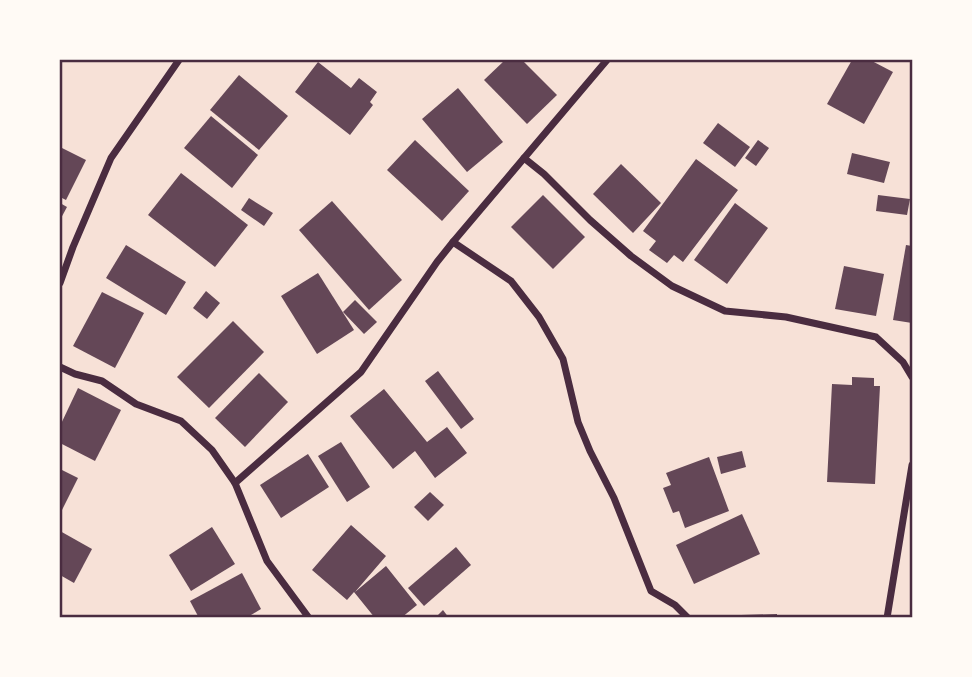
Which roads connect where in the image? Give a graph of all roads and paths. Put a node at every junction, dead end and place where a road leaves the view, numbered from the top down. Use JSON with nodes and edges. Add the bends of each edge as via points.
{"nodes":[{"id":1,"x":179,"y":60,"type":"edge"},
{"id":2,"x":607,"y":60,"type":"edge"},
{"id":3,"x":524,"y":158,"type":"junction"},
{"id":4,"x":453,"y":242,"type":"junction"},
{"id":5,"x":60,"y":283,"type":"edge"},
{"id":6,"x":60,"y":367,"type":"edge"},
{"id":7,"x":912,"y":377,"type":"edge"},
{"id":8,"x":912,"y":466,"type":"edge"},
{"id":9,"x":235,"y":483,"type":"junction"},
{"id":10,"x":309,"y":618,"type":"edge"},
{"id":11,"x":688,"y":618,"type":"edge"},
{"id":12,"x":887,"y":618,"type":"edge"}],
"edges":[{"from":1,"to":5,"type":"street","via":[[111,159]]},
{"from":2,"to":3,"type":"street"},
{"from":3,"to":4,"type":"street"},
{"from":3,"to":7,"type":"street","via":[[631,256],[673,286],[725,310],[786,317],[876,337]]},
{"from":4,"to":9,"type":"street","via":[[361,372]]},
{"from":4,"to":11,"type":"street","via":[[511,281],[539,317],[563,359],[578,422],[651,591]]},
{"from":6,"to":9,"type":"street","via":[[102,381],[136,404],[181,421],[212,450]]},
{"from":8,"to":12,"type":"street"},
{"from":9,"to":10,"type":"street","via":[[267,561]]}]}
